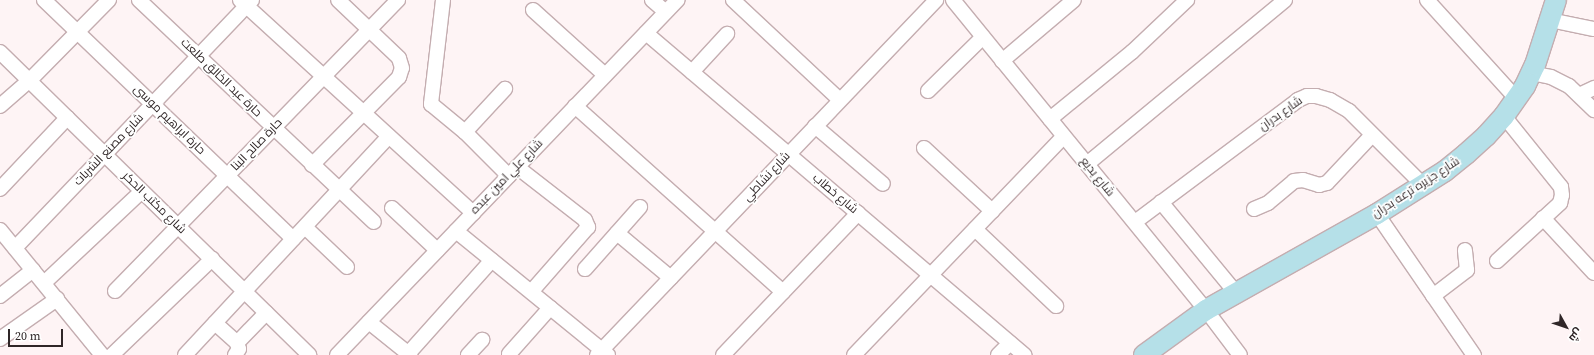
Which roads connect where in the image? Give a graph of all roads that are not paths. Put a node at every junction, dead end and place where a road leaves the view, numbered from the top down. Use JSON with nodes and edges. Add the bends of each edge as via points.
{"nodes":[{"id":1,"x":44,"y":0,"type":"edge"},
{"id":2,"x":110,"y":0,"type":"edge"},
{"id":3,"x":139,"y":0,"type":"edge"},
{"id":4,"x":338,"y":0,"type":"edge"},
{"id":5,"x":398,"y":0,"type":"edge"},
{"id":6,"x":443,"y":0,"type":"edge"},
{"id":7,"x":652,"y":0,"type":"edge"},
{"id":8,"x":677,"y":0,"type":"edge"},
{"id":9,"x":733,"y":0,"type":"edge"},
{"id":10,"x":936,"y":0,"type":"edge"},
{"id":11,"x":953,"y":0,"type":"edge"},
{"id":12,"x":1074,"y":0,"type":"edge"},
{"id":13,"x":1187,"y":0,"type":"edge"},
{"id":14,"x":1285,"y":0,"type":"edge"},
{"id":15,"x":1427,"y":0,"type":"edge"},
{"id":16,"x":1556,"y":0,"type":"edge"},
{"id":17,"x":246,"y":2,"type":"edge"},
{"id":18,"x":533,"y":10,"type":"dead end"},
{"id":19,"x":666,"y":12,"type":"junction"},
{"id":20,"x":1550,"y":20,"type":"junction"},
{"id":21,"x":1594,"y":29,"type":"edge"},
{"id":22,"x":369,"y":30,"type":"junction"},
{"id":23,"x":78,"y":32,"type":"junction"},
{"id":24,"x":646,"y":33,"type":"junction"},
{"id":25,"x":727,"y":34,"type":"dead end"},
{"id":26,"x":983,"y":37,"type":"junction"},
{"id":27,"x":0,"y":52,"type":"edge"},
{"id":28,"x":198,"y":56,"type":"junction"},
{"id":29,"x":1002,"y":61,"type":"junction"},
{"id":30,"x":692,"y":72,"type":"junction"},
{"id":31,"x":1531,"y":73,"type":"junction"},
{"id":32,"x":605,"y":75,"type":"junction"},
{"id":33,"x":324,"y":77,"type":"junction"},
{"id":34,"x":30,"y":81,"type":"junction"},
{"id":35,"x":1594,"y":88,"type":"edge"},
{"id":36,"x":505,"y":89,"type":"dead end"},
{"id":37,"x":928,"y":91,"type":"dead end"},
{"id":38,"x":1579,"y":95,"type":"junction"},
{"id":39,"x":1516,"y":98,"type":"junction"},
{"id":40,"x":840,"y":100,"type":"junction"},
{"id":41,"x":153,"y":104,"type":"junction"},
{"id":42,"x":0,"y":106,"type":"edge"},
{"id":43,"x":575,"y":106,"type":"junction"},
{"id":44,"x":1594,"y":110,"type":"edge"},
{"id":45,"x":364,"y":113,"type":"junction"},
{"id":46,"x":1504,"y":116,"type":"junction"},
{"id":47,"x":67,"y":118,"type":"junction"},
{"id":48,"x":1050,"y":119,"type":"junction"},
{"id":49,"x":815,"y":126,"type":"junction"},
{"id":50,"x":274,"y":128,"type":"junction"},
{"id":51,"x":466,"y":132,"type":"junction"},
{"id":52,"x":1372,"y":135,"type":"junction"},
{"id":53,"x":389,"y":136,"type":"junction"},
{"id":54,"x":1064,"y":136,"type":"junction"},
{"id":55,"x":924,"y":148,"type":"dead end"},
{"id":56,"x":788,"y":154,"type":"junction"},
{"id":57,"x":104,"y":155,"type":"junction"},
{"id":58,"x":1087,"y":164,"type":"junction"},
{"id":59,"x":312,"y":165,"type":"junction"},
{"id":60,"x":513,"y":171,"type":"junction"},
{"id":61,"x":227,"y":176,"type":"junction"},
{"id":62,"x":883,"y":184,"type":"dead end"},
{"id":63,"x":1423,"y":185,"type":"junction"},
{"id":64,"x":0,"y":189,"type":"edge"},
{"id":65,"x":339,"y":190,"type":"junction"},
{"id":66,"x":142,"y":191,"type":"junction"},
{"id":67,"x":1161,"y":202,"type":"junction"},
{"id":68,"x":640,"y":207,"type":"dead end"},
{"id":69,"x":392,"y":208,"type":"dead end"},
{"id":70,"x":1254,"y":209,"type":"dead end"},
{"id":71,"x":992,"y":211,"type":"junction"},
{"id":72,"x":473,"y":213,"type":"junction"},
{"id":73,"x":858,"y":213,"type":"junction"},
{"id":74,"x":1377,"y":214,"type":"junction"},
{"id":75,"x":1543,"y":218,"type":"junction"},
{"id":76,"x":374,"y":222,"type":"dead end"},
{"id":77,"x":1135,"y":222,"type":"junction"},
{"id":78,"x":178,"y":226,"type":"junction"},
{"id":79,"x":305,"y":227,"type":"junction"},
{"id":80,"x":975,"y":228,"type":"junction"},
{"id":81,"x":0,"y":230,"type":"edge"},
{"id":82,"x":456,"y":231,"type":"junction"},
{"id":83,"x":716,"y":231,"type":"junction"},
{"id":84,"x":616,"y":234,"type":"junction"},
{"id":85,"x":293,"y":239,"type":"junction"},
{"id":86,"x":15,"y":248,"type":"junction"},
{"id":87,"x":437,"y":250,"type":"junction"},
{"id":88,"x":1465,"y":250,"type":"dead end"},
{"id":89,"x":212,"y":259,"type":"junction"},
{"id":90,"x":492,"y":260,"type":"junction"},
{"id":91,"x":1497,"y":261,"type":"dead end"},
{"id":92,"x":1592,"y":264,"type":"edge"},
{"id":93,"x":347,"y":267,"type":"dead end"},
{"id":94,"x":585,"y":268,"type":"dead end"},
{"id":95,"x":33,"y":270,"type":"junction"},
{"id":96,"x":931,"y":275,"type":"junction"},
{"id":97,"x":671,"y":278,"type":"junction"},
{"id":98,"x":44,"y":283,"type":"junction"},
{"id":99,"x":115,"y":291,"type":"dead end"},
{"id":100,"x":244,"y":292,"type":"junction"},
{"id":101,"x":531,"y":292,"type":"junction"},
{"id":102,"x":783,"y":292,"type":"junction"},
{"id":103,"x":1236,"y":293,"type":"junction"},
{"id":104,"x":0,"y":296,"type":"edge"},
{"id":105,"x":1433,"y":296,"type":"junction"},
{"id":106,"x":57,"y":299,"type":"junction"},
{"id":107,"x":1056,"y":306,"type":"dead end"},
{"id":108,"x":550,"y":308,"type":"junction"},
{"id":109,"x":1206,"y":310,"type":"junction"},
{"id":110,"x":266,"y":313,"type":"junction"},
{"id":111,"x":369,"y":322,"type":"junction"},
{"id":112,"x":215,"y":323,"type":"junction"},
{"id":113,"x":0,"y":339,"type":"edge"},
{"id":114,"x":482,"y":340,"type":"dead end"},
{"id":115,"x":1010,"y":343,"type":"junction"},
{"id":116,"x":236,"y":349,"type":"edge"},
{"id":117,"x":602,"y":353,"type":"edge"},
{"id":118,"x":98,"y":354,"type":"edge"},
{"id":119,"x":510,"y":354,"type":"edge"},
{"id":120,"x":112,"y":355,"type":"edge"},
{"id":121,"x":185,"y":355,"type":"edge"},
{"id":122,"x":309,"y":355,"type":"edge"},
{"id":123,"x":337,"y":355,"type":"edge"},
{"id":124,"x":408,"y":355,"type":"edge"},
{"id":125,"x":468,"y":355,"type":"edge"},
{"id":126,"x":723,"y":355,"type":"edge"},
{"id":127,"x":854,"y":355,"type":"edge"},
{"id":128,"x":998,"y":355,"type":"edge"},
{"id":129,"x":1025,"y":355,"type":"edge"},
{"id":130,"x":1144,"y":355,"type":"edge"},
{"id":131,"x":1240,"y":355,"type":"edge"},
{"id":132,"x":1474,"y":355,"type":"edge"}],
"edges":[{"from":1,"to":23,"type":"street","name":"حارة ابراهيم موسى"},
{"from":2,"to":23,"type":"street"},
{"from":3,"to":28,"type":"street","name":"حارة عبد الخالق طلعت"},
{"from":4,"to":22,"type":"street"},
{"from":5,"to":22,"type":"street","name":"حارة صالح البنا"},
{"from":6,"to":51,"type":"street","via":[[431,102],[434,108]]},
{"from":7,"to":19,"type":"street"},
{"from":8,"to":19,"type":"street","name":"شارع علي امين عبده"},
{"from":9,"to":40,"type":"street"},
{"from":10,"to":40,"type":"street","name":"شارع نشاطي"},
{"from":11,"to":26,"type":"street","name":"شارع بديع"},
{"from":12,"to":29,"type":"street"},
{"from":13,"to":48,"type":"street","via":[[1132,52]]},
{"from":14,"to":58,"type":"street"},
{"from":15,"to":39,"type":"street"},
{"from":16,"to":20,"type":"street","name":"شارع جزيره ترعه بدران"},
{"from":17,"to":28,"type":"street","name":"شارع مصنع الشربات"},
{"from":17,"to":33,"type":"street"},
{"from":18,"to":32,"type":"street"},
{"from":19,"to":24,"type":"street","name":"شارع علي امين عبده"},
{"from":20,"to":21,"type":"street"},
{"from":20,"to":31,"type":"street","name":"شارع جزيره ترعه بدران"},
{"from":22,"to":33,"type":"street","name":"حارة صالح البنا"},
{"from":22,"to":45,"type":"street","via":[[399,58],[402,68],[399,77]]},
{"from":23,"to":34,"type":"street"},
{"from":23,"to":41,"type":"street","name":"حارة ابراهيم موسى"},
{"from":24,"to":30,"type":"street","name":"شارع خطاب"},
{"from":24,"to":32,"type":"street","name":"شارع علي امين عبده"},
{"from":25,"to":30,"type":"street"},
{"from":26,"to":29,"type":"street","name":"شارع بديع"},
{"from":26,"to":37,"type":"street"},
{"from":27,"to":34,"type":"street","name":"شارع مكتب الحكر"},
{"from":28,"to":41,"type":"street","name":"شارع مصنع الشربات"},
{"from":28,"to":50,"type":"street","name":"حارة عبد الخالق طلعت"},
{"from":29,"to":48,"type":"street","name":"شارع بديع"},
{"from":30,"to":56,"type":"street","name":"شارع خطاب"},
{"from":31,"to":38,"type":"street","via":[[1551,77],[1569,86]]},
{"from":31,"to":39,"type":"street","name":"شارع جزيره ترعه بدران"},
{"from":32,"to":43,"type":"street","name":"شارع علي امين عبده"},
{"from":33,"to":45,"type":"street"},
{"from":33,"to":50,"type":"street","name":"حارة صالح البنا"},
{"from":34,"to":42,"type":"street"},
{"from":34,"to":47,"type":"street","name":"شارع مكتب الحكر"},
{"from":35,"to":38,"type":"street"},
{"from":36,"to":51,"type":"street"},
{"from":38,"to":44,"type":"street"},
{"from":39,"to":46,"type":"street","name":"شارع جزيره ترعه بدران"},
{"from":40,"to":49,"type":"street","name":"شارع نشاطي"},
{"from":41,"to":57,"type":"street","name":"شارع مصنع الشربات"},
{"from":41,"to":61,"type":"street","name":"حارة ابراهيم موسى"},
{"from":43,"to":60,"type":"street","name":"شارع علي امين عبده"},
{"from":43,"to":83,"type":"street"},
{"from":45,"to":53,"type":"street"},
{"from":45,"to":59,"type":"street"},
{"from":46,"to":63,"type":"street","name":"شارع جزيره ترعه بدران","via":[[1466,154],[1446,171]]},
{"from":46,"to":75,"type":"street","via":[[1561,187],[1560,203]]},
{"from":47,"to":57,"type":"street","name":"شارع مكتب الحكر"},
{"from":47,"to":64,"type":"street"},
{"from":48,"to":54,"type":"street","name":"شارع بديع"},
{"from":49,"to":56,"type":"street","name":"شارع نشاطي"},
{"from":49,"to":62,"type":"street"},
{"from":50,"to":59,"type":"street","name":"حارة عبد الخالق طلعت"},
{"from":50,"to":61,"type":"street","name":"حارة صالح البنا"},
{"from":51,"to":60,"type":"street"},
{"from":52,"to":63,"type":"street","name":"شارع بدران"},
{"from":52,"to":67,"type":"street","name":"شارع بدران","via":[[1349,111],[1330,100],[1307,96],[1298,100]]},
{"from":52,"to":70,"type":"street","via":[[1327,183],[1319,185],[1303,180],[1294,181],[1268,203]]},
{"from":53,"to":65,"type":"street"},
{"from":53,"to":72,"type":"street"},
{"from":54,"to":58,"type":"street","name":"شارع بديع"},
{"from":54,"to":71,"type":"street"},
{"from":55,"to":71,"type":"street"},
{"from":56,"to":73,"type":"street","name":"شارع خطاب"},
{"from":56,"to":83,"type":"street","name":"شارع نشاطي"},
{"from":57,"to":66,"type":"street","name":"شارع مكتب الحكر"},
{"from":57,"to":86,"type":"street","name":"شارع مصنع الشربات"},
{"from":58,"to":77,"type":"street","name":"شارع بديع"},
{"from":59,"to":65,"type":"street","name":"حارة عبد الخالق طلعت"},
{"from":60,"to":72,"type":"street","name":"شارع علي امين عبده"},
{"from":60,"to":101,"type":"street","via":[[585,220],[588,227]]},
{"from":61,"to":78,"type":"street","name":"حارة صالح البنا"},
{"from":61,"to":85,"type":"street","name":"حارة ابراهيم موسى"},
{"from":63,"to":74,"type":"street","name":"شارع جزيره ترعه بدران"},
{"from":65,"to":76,"type":"street","name":"حارة عبد الخالق طلعت"},
{"from":65,"to":79,"type":"street"},
{"from":66,"to":78,"type":"street","name":"شارع مكتب الحكر"},
{"from":66,"to":98,"type":"street"},
{"from":67,"to":77,"type":"street","name":"شارع بدران"},
{"from":67,"to":103,"type":"street"},
{"from":68,"to":84,"type":"street"},
{"from":69,"to":87,"type":"street"},
{"from":71,"to":80,"type":"street"},
{"from":72,"to":82,"type":"street","name":"شارع علي امين عبده"},
{"from":73,"to":96,"type":"street","name":"شارع خطاب"},
{"from":73,"to":102,"type":"street"},
{"from":74,"to":103,"type":"street","name":"شارع جزيره ترعه بدران"},
{"from":74,"to":105,"type":"street"},
{"from":75,"to":91,"type":"street"},
{"from":75,"to":92,"type":"street"},
{"from":77,"to":109,"type":"street","name":"شارع بديع"},
{"from":78,"to":89,"type":"street","name":"شارع مكتب الحكر"},
{"from":78,"to":99,"type":"street","name":"حارة صالح البنا"},
{"from":79,"to":85,"type":"street"},
{"from":79,"to":93,"type":"street"},
{"from":80,"to":96,"type":"street"},
{"from":80,"to":107,"type":"street"},
{"from":81,"to":86,"type":"street"},
{"from":82,"to":87,"type":"street","name":"شارع علي امين عبده"},
{"from":82,"to":90,"type":"street"},
{"from":83,"to":97,"type":"street","name":"شارع نشاطي"},
{"from":83,"to":102,"type":"street"},
{"from":84,"to":94,"type":"street"},
{"from":84,"to":97,"type":"street"},
{"from":85,"to":100,"type":"street"},
{"from":86,"to":95,"type":"street"},
{"from":87,"to":111,"type":"street","name":"شارع علي امين عبده"},
{"from":88,"to":105,"type":"street","via":[[1467,270]]},
{"from":89,"to":100,"type":"street","name":"شارع مكتب الحكر"},
{"from":89,"to":120,"type":"street"},
{"from":90,"to":101,"type":"street"},
{"from":90,"to":124,"type":"street"},
{"from":95,"to":98,"type":"street"},
{"from":95,"to":104,"type":"street"},
{"from":96,"to":115,"type":"street","name":"شارع خطاب"},
{"from":96,"to":127,"type":"street"},
{"from":97,"to":117,"type":"street","name":"شارع نشاطي"},
{"from":98,"to":106,"type":"street"},
{"from":100,"to":110,"type":"street","name":"شارع مكتب الحكر"},
{"from":100,"to":112,"type":"street"},
{"from":101,"to":108,"type":"street"},
{"from":102,"to":126,"type":"street"},
{"from":103,"to":109,"type":"street","name":"شارع جزيره ترعه بدران"},
{"from":105,"to":132,"type":"street"},
{"from":106,"to":113,"type":"street"},
{"from":106,"to":118,"type":"street"},
{"from":108,"to":117,"type":"street"},
{"from":108,"to":119,"type":"street"},
{"from":109,"to":130,"type":"street","name":"شارع جزيره ترعه بدران"},
{"from":109,"to":131,"type":"street","name":"شارع بديع"},
{"from":110,"to":116,"type":"street"},
{"from":110,"to":122,"type":"street","name":"شارع مكتب الحكر"},
{"from":111,"to":123,"type":"street","name":"شارع علي امين عبده"},
{"from":111,"to":124,"type":"street"},
{"from":112,"to":116,"type":"street"},
{"from":112,"to":121,"type":"street"},
{"from":114,"to":125,"type":"street"},
{"from":115,"to":128,"type":"street"},
{"from":115,"to":129,"type":"street","name":"شارع خطاب"}]}
